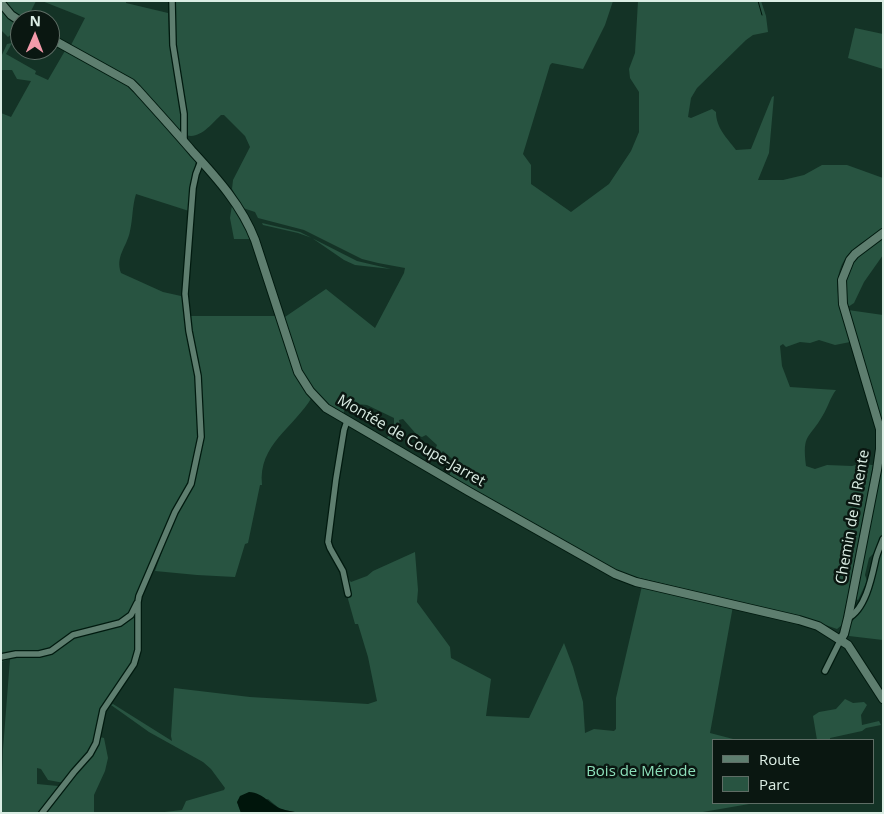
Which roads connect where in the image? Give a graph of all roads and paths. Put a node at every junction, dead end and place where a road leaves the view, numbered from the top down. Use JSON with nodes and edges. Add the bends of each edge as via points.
{"nodes":[{"id":1,"x":172,"y":1,"type":"edge"},
{"id":2,"x":1,"y":3,"type":"edge"},
{"id":3,"x":10,"y":14,"type":"edge"},
{"id":4,"x":60,"y":44,"type":"edge"},
{"id":5,"x":184,"y":141,"type":"junction"},
{"id":6,"x":201,"y":161,"type":"junction"},
{"id":7,"x":883,"y":233,"type":"edge"},
{"id":8,"x":347,"y":421,"type":"junction"},
{"id":9,"x":883,"y":539,"type":"edge"},
{"id":10,"x":348,"y":594,"type":"dead end"},
{"id":11,"x":138,"y":602,"type":"junction"},
{"id":12,"x":848,"y":618,"type":"junction"},
{"id":13,"x":840,"y":639,"type":"junction"},
{"id":14,"x":1,"y":657,"type":"edge"},
{"id":15,"x":825,"y":671,"type":"dead end"},
{"id":16,"x":883,"y":699,"type":"edge"},
{"id":17,"x":42,"y":813,"type":"edge"}],
"edges":[{"from":1,"to":5,"type":"street","via":[[172,45],[184,114]]},
{"from":2,"to":3,"type":"main road"},
{"from":4,"to":5,"type":"main road","name":"Montée de Coupe-Jarret","via":[[131,83]]},
{"from":5,"to":6,"type":"main road","name":"Montée de Coupe-Jarret"},
{"from":6,"to":8,"type":"main road","name":"Montée de Coupe-Jarret","via":[[238,206],[250,229],[301,379],[319,402]]},
{"from":6,"to":11,"type":"street","via":[[193,188],[185,294],[198,376],[199,450],[191,484],[175,512]]},
{"from":7,"to":12,"type":"main road","name":"Chemin de la Rente","via":[[855,254],[842,280],[843,304],[880,430],[877,470]]},
{"from":8,"to":10,"type":"street","via":[[328,542],[343,572]]},
{"from":8,"to":13,"type":"main road","name":"Montée de Coupe-Jarret","via":[[615,574],[799,620],[818,626]]},
{"from":9,"to":12,"type":"street","via":[[863,599],[857,611]]},
{"from":11,"to":14,"type":"street","via":[[128,619],[73,634],[52,651]]},
{"from":11,"to":17,"type":"street","via":[[138,650],[134,664],[103,710],[96,743],[90,754]]},
{"from":12,"to":13,"type":"main road","name":"Chemin de la Rente"},
{"from":13,"to":15,"type":"street"},
{"from":13,"to":16,"type":"main road","name":"Montée de Coupe-Jarret","via":[[852,651]]}]}
